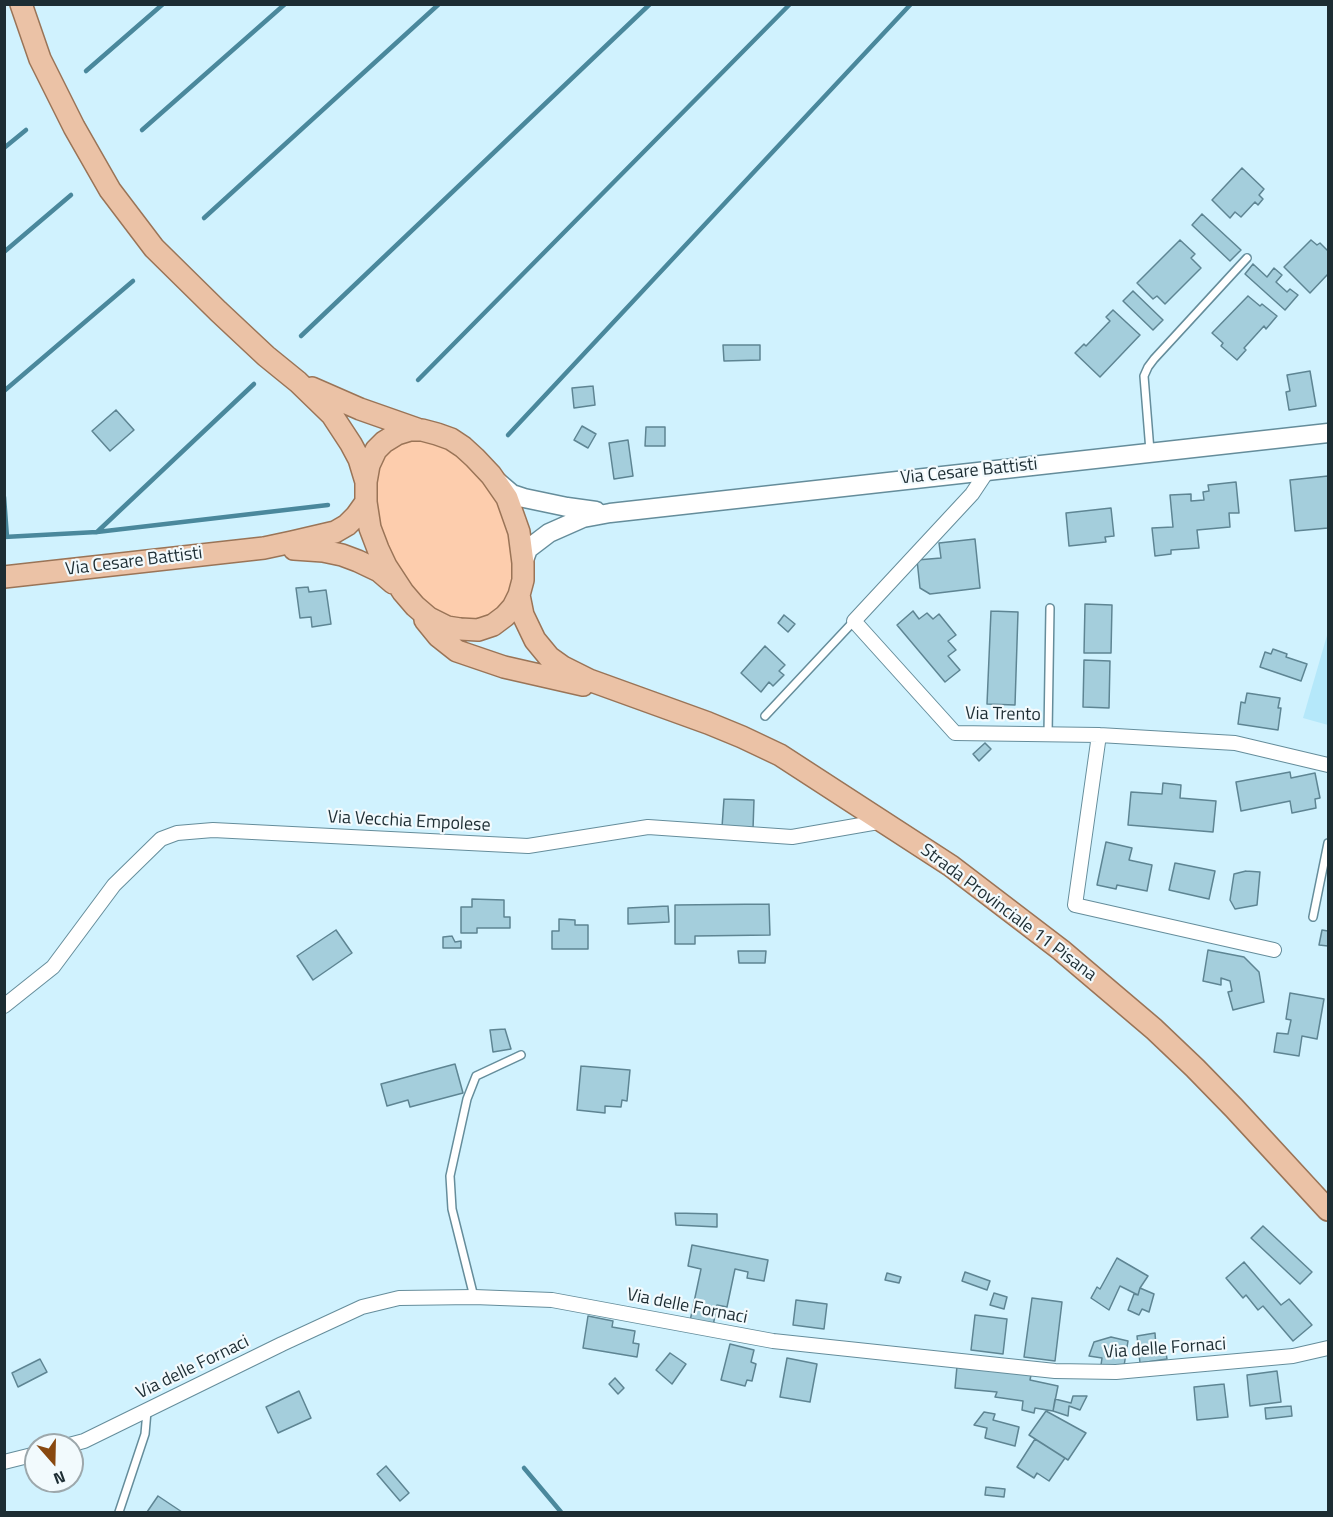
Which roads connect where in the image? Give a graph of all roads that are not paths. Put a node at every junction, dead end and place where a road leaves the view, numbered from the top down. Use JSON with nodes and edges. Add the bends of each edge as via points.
{"nodes":[{"id":1,"x":21,"y":4,"type":"edge"},
{"id":2,"x":1247,"y":258,"type":"dead end"},
{"id":3,"x":298,"y":382,"type":"junction"},
{"id":4,"x":422,"y":430,"type":"junction"},
{"id":5,"x":1329,"y":433,"type":"edge"},
{"id":6,"x":1150,"y":452,"type":"junction"},
{"id":7,"x":988,"y":470,"type":"junction"},
{"id":8,"x":488,"y":472,"type":"junction"},
{"id":9,"x":366,"y":492,"type":"junction"},
{"id":10,"x":610,"y":513,"type":"junction"},
{"id":11,"x":264,"y":548,"type":"junction"},
{"id":12,"x":523,"y":563,"type":"junction"},
{"id":13,"x":4,"y":577,"type":"edge"},
{"id":14,"x":405,"y":594,"type":"junction"},
{"id":15,"x":519,"y":595,"type":"junction"},
{"id":16,"x":1050,"y":608,"type":"dead end"},
{"id":17,"x":854,"y":621,"type":"junction"},
{"id":18,"x":631,"y":695,"type":"junction"},
{"id":19,"x":765,"y":716,"type":"dead end"},
{"id":20,"x":1048,"y":734,"type":"junction"},
{"id":21,"x":1099,"y":735,"type":"junction"},
{"id":22,"x":1329,"y":765,"type":"edge"},
{"id":23,"x":884,"y":821,"type":"junction"},
{"id":24,"x":1329,"y":843,"type":"edge"},
{"id":25,"x":1314,"y":916,"type":"dead end"},
{"id":26,"x":1274,"y":950,"type":"dead end"},
{"id":27,"x":4,"y":1006,"type":"edge"},
{"id":28,"x":521,"y":1055,"type":"dead end"},
{"id":29,"x":1329,"y":1210,"type":"edge"},
{"id":30,"x":474,"y":1297,"type":"junction"},
{"id":31,"x":1329,"y":1348,"type":"edge"},
{"id":32,"x":147,"y":1411,"type":"junction"},
{"id":33,"x":84,"y":1441,"type":"edge"},
{"id":34,"x":24,"y":1457,"type":"edge"},
{"id":35,"x":4,"y":1462,"type":"edge"},
{"id":36,"x":119,"y":1512,"type":"edge"}],
"edges":[{"from":1,"to":3,"type":"main road","via":[[40,59],[110,190],[154,248]]},
{"from":2,"to":6,"type":"lane","via":[[1148,367],[1144,376]]},
{"from":3,"to":4,"type":"main road"},
{"from":3,"to":9,"type":"main road","via":[[342,428],[359,459]]},
{"from":4,"to":8,"type":"main road","name":"Via Cesare Battisti","via":[[451,439]]},
{"from":4,"to":9,"type":"main road","name":"Via Cesare Battisti","via":[[397,434],[376,450],[369,465]]},
{"from":5,"to":6,"type":"street","name":"Via Cesare Battisti"},
{"from":6,"to":7,"type":"street","name":"Via Cesare Battisti"},
{"from":7,"to":10,"type":"street","name":"Via Cesare Battisti"},
{"from":7,"to":17,"type":"street","via":[[972,495]]},
{"from":8,"to":10,"type":"street","name":"Via Cesare Battisti","via":[[512,494]]},
{"from":8,"to":12,"type":"main road","name":"Via Cesare Battisti","via":[[511,508]]},
{"from":9,"to":11,"type":"main road","name":"Via Cesare Battisti","via":[[356,516],[335,532]]},
{"from":9,"to":14,"type":"main road","name":"Via Cesare Battisti","via":[[370,528],[378,549]]},
{"from":10,"to":12,"type":"street","name":"Via Cesare Battisti","via":[[583,518],[549,533],[528,549]]},
{"from":11,"to":13,"type":"main road","name":"Via Cesare Battisti"},
{"from":11,"to":14,"type":"main road","name":"Via Cesare Battisti","via":[[323,550],[342,555],[379,572]]},
{"from":12,"to":15,"type":"main road","name":"Via Cesare Battisti"},
{"from":14,"to":15,"type":"main road","name":"Via Cesare Battisti","via":[[429,618],[447,627],[477,630],[505,616]]},
{"from":14,"to":18,"type":"main road","name":"Strada Provinciale 11 Pisana","via":[[438,636],[457,651],[504,667]]},
{"from":15,"to":18,"type":"main road","name":"Strada Provinciale 11 Pisana","via":[[527,625],[549,657],[589,680]]},
{"from":16,"to":20,"type":"lane"},
{"from":17,"to":19,"type":"lane"},
{"from":17,"to":20,"type":"street","name":"Via Trento","via":[[955,733]]},
{"from":18,"to":23,"type":"main road","name":"Strada Provinciale 11 Pisana","via":[[742,736],[780,755]]},
{"from":20,"to":21,"type":"street","name":"Via Trento"},
{"from":21,"to":22,"type":"street","name":"Via Trento","via":[[1235,743]]},
{"from":21,"to":26,"type":"street","via":[[1075,905]]},
{"from":23,"to":27,"type":"street","name":"Via Vecchia Empolese","via":[[792,837],[648,827],[528,846],[213,830],[177,833],[161,839],[114,885],[53,967]]},
{"from":23,"to":29,"type":"main road","name":"Strada Provinciale 11 Pisana","via":[[951,866],[1061,950],[1154,1029]]},
{"from":24,"to":25,"type":"lane"},
{"from":28,"to":30,"type":"lane","via":[[476,1076],[450,1176],[452,1209]]},
{"from":30,"to":31,"type":"street","name":"Via delle Fornaci","via":[[552,1300],[773,1341],[1055,1371],[1116,1372],[1293,1356]]},
{"from":30,"to":32,"type":"street","name":"Via delle Fornaci","via":[[399,1298],[362,1307]]},
{"from":32,"to":33,"type":"street","name":"Via delle Fornaci"},
{"from":32,"to":36,"type":"lane","via":[[145,1434]]},
{"from":34,"to":35,"type":"street"}]}
